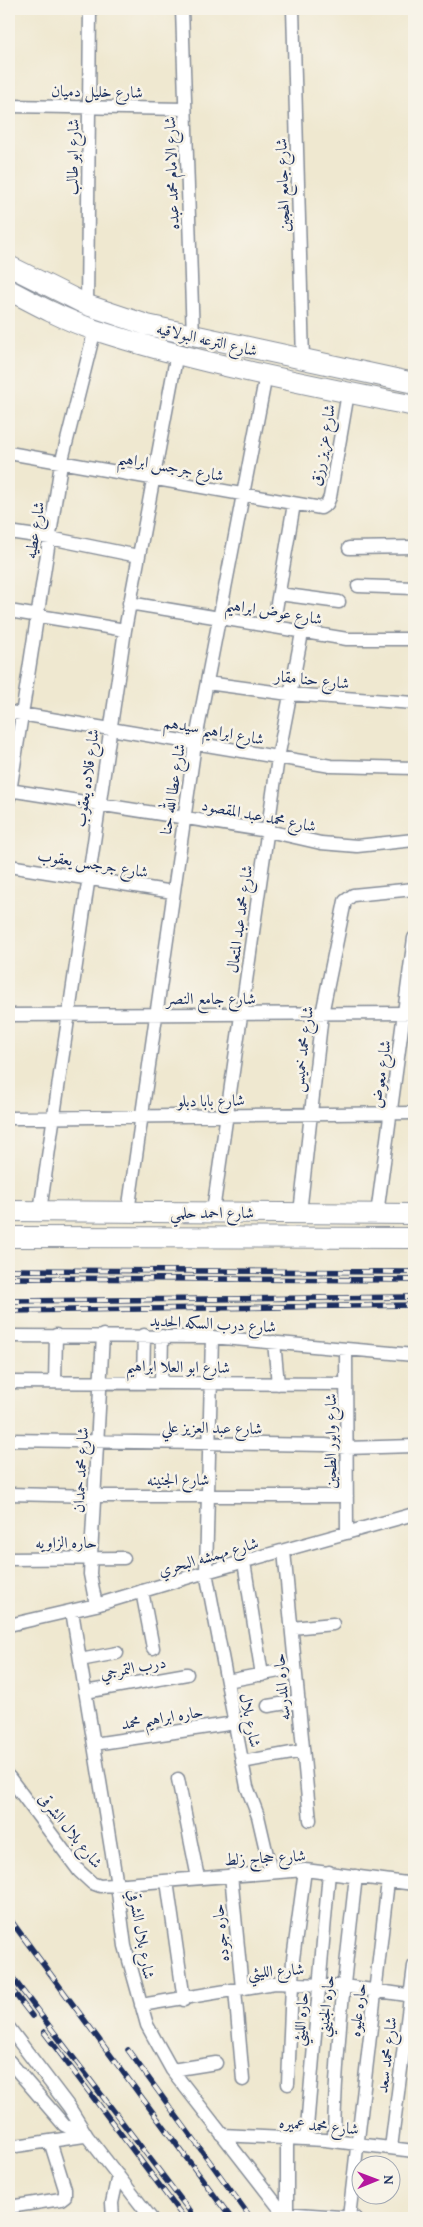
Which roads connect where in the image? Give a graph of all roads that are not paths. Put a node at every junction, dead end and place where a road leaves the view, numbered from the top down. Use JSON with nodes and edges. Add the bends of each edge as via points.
{"nodes":[{"id":1,"x":90,"y":9,"type":"edge"},
{"id":2,"x":182,"y":9,"type":"edge"},
{"id":3,"x":293,"y":9,"type":"edge"},
{"id":4,"x":9,"y":106,"type":"edge"},
{"id":5,"x":89,"y":107,"type":"junction"},
{"id":6,"x":185,"y":109,"type":"junction"},
{"id":7,"x":9,"y":266,"type":"edge"},
{"id":8,"x":9,"y":290,"type":"edge"},
{"id":9,"x":87,"y":305,"type":"junction"},
{"id":10,"x":94,"y":330,"type":"junction"},
{"id":11,"x":193,"y":337,"type":"junction"},
{"id":12,"x":177,"y":353,"type":"junction"},
{"id":13,"x":303,"y":360,"type":"junction"},
{"id":14,"x":266,"y":375,"type":"junction"},
{"id":15,"x":414,"y":383,"type":"edge"},
{"id":16,"x":348,"y":393,"type":"junction"},
{"id":17,"x":414,"y":406,"type":"edge"},
{"id":18,"x":9,"y":453,"type":"edge"},
{"id":19,"x":62,"y":464,"type":"junction"},
{"id":20,"x":152,"y":478,"type":"junction"},
{"id":21,"x":243,"y":494,"type":"junction"},
{"id":22,"x":294,"y":504,"type":"junction"},
{"id":23,"x":327,"y":504,"type":"joint"},
{"id":24,"x":9,"y":532,"type":"edge"},
{"id":25,"x":50,"y":538,"type":"junction"},
{"id":26,"x":414,"y":547,"type":"edge"},
{"id":27,"x":349,"y":548,"type":"dead end"},
{"id":28,"x":138,"y":556,"type":"junction"},
{"id":29,"x":358,"y":586,"type":"dead end"},
{"id":30,"x":414,"y":588,"type":"edge"},
{"id":31,"x":279,"y":594,"type":"junction"},
{"id":32,"x":339,"y":602,"type":"dead end"},
{"id":33,"x":129,"y":603,"type":"junction"},
{"id":34,"x":9,"y":611,"type":"edge"},
{"id":35,"x":38,"y":616,"type":"junction"},
{"id":36,"x":219,"y":619,"type":"junction"},
{"id":37,"x":273,"y":627,"type":"junction"},
{"id":38,"x":125,"y":630,"type":"junction"},
{"id":39,"x":302,"y":633,"type":"junction"},
{"id":40,"x":414,"y":639,"type":"edge"},
{"id":41,"x":207,"y":683,"type":"junction"},
{"id":42,"x":289,"y":694,"type":"junction"},
{"id":43,"x":414,"y":703,"type":"edge"},
{"id":44,"x":9,"y":712,"type":"edge"},
{"id":45,"x":22,"y":714,"type":"junction"},
{"id":46,"x":110,"y":729,"type":"junction"},
{"id":47,"x":195,"y":744,"type":"junction"},
{"id":48,"x":278,"y":758,"type":"junction"},
{"id":49,"x":414,"y":768,"type":"edge"},
{"id":50,"x":9,"y":792,"type":"edge"},
{"id":51,"x":99,"y":804,"type":"junction"},
{"id":52,"x":184,"y":818,"type":"junction"},
{"id":53,"x":268,"y":831,"type":"junction"},
{"id":54,"x":414,"y":840,"type":"edge"},
{"id":55,"x":9,"y":866,"type":"edge"},
{"id":56,"x":88,"y":878,"type":"junction"},
{"id":57,"x":414,"y":889,"type":"edge"},
{"id":58,"x":173,"y":892,"type":"junction"},
{"id":59,"x":414,"y":938,"type":"edge"},
{"id":60,"x":409,"y":1013,"type":"edge"},
{"id":61,"x":241,"y":1014,"type":"junction"},
{"id":62,"x":322,"y":1014,"type":"junction"},
{"id":63,"x":9,"y":1015,"type":"edge"},
{"id":64,"x":68,"y":1015,"type":"junction"},
{"id":65,"x":156,"y":1015,"type":"junction"},
{"id":66,"x":414,"y":1113,"type":"edge"},
{"id":67,"x":391,"y":1114,"type":"junction"},
{"id":68,"x":310,"y":1115,"type":"junction"},
{"id":69,"x":227,"y":1116,"type":"junction"},
{"id":70,"x":141,"y":1117,"type":"junction"},
{"id":71,"x":9,"y":1118,"type":"edge"},
{"id":72,"x":53,"y":1118,"type":"junction"},
{"id":73,"x":9,"y":1211,"type":"edge"},
{"id":74,"x":40,"y":1211,"type":"junction"},
{"id":75,"x":78,"y":1211,"type":"junction"},
{"id":76,"x":213,"y":1211,"type":"junction"},
{"id":77,"x":128,"y":1212,"type":"junction"},
{"id":78,"x":300,"y":1213,"type":"junction"},
{"id":79,"x":377,"y":1214,"type":"junction"},
{"id":80,"x":414,"y":1214,"type":"edge"},
{"id":81,"x":9,"y":1237,"type":"edge"},
{"id":82,"x":79,"y":1237,"type":"junction"},
{"id":83,"x":414,"y":1238,"type":"edge"},
{"id":84,"x":56,"y":1335,"type":"junction"},
{"id":85,"x":102,"y":1335,"type":"junction"},
{"id":86,"x":144,"y":1335,"type":"junction"},
{"id":87,"x":9,"y":1336,"type":"edge"},
{"id":88,"x":162,"y":1336,"type":"junction"},
{"id":89,"x":212,"y":1337,"type":"junction"},
{"id":90,"x":274,"y":1342,"type":"junction"},
{"id":91,"x":346,"y":1349,"type":"junction"},
{"id":92,"x":414,"y":1355,"type":"edge"},
{"id":93,"x":9,"y":1382,"type":"edge"},
{"id":94,"x":54,"y":1382,"type":"junction"},
{"id":95,"x":100,"y":1382,"type":"junction"},
{"id":96,"x":143,"y":1382,"type":"junction"},
{"id":97,"x":161,"y":1383,"type":"junction"},
{"id":98,"x":211,"y":1383,"type":"junction"},
{"id":99,"x":278,"y":1384,"type":"junction"},
{"id":100,"x":346,"y":1384,"type":"junction"},
{"id":101,"x":9,"y":1440,"type":"edge"},
{"id":102,"x":98,"y":1441,"type":"junction"},
{"id":103,"x":209,"y":1443,"type":"junction"},
{"id":104,"x":414,"y":1446,"type":"edge"},
{"id":105,"x":346,"y":1448,"type":"junction"},
{"id":106,"x":9,"y":1494,"type":"edge"},
{"id":107,"x":95,"y":1496,"type":"junction"},
{"id":108,"x":208,"y":1496,"type":"junction"},
{"id":109,"x":347,"y":1496,"type":"junction"},
{"id":110,"x":414,"y":1514,"type":"edge"},
{"id":111,"x":347,"y":1533,"type":"junction"},
{"id":112,"x":284,"y":1551,"type":"junction"},
{"id":113,"x":92,"y":1558,"type":"junction"},
{"id":114,"x":124,"y":1558,"type":"dead end"},
{"id":115,"x":9,"y":1559,"type":"edge"},
{"id":116,"x":244,"y":1562,"type":"junction"},
{"id":117,"x":206,"y":1572,"type":"junction"},
{"id":118,"x":142,"y":1591,"type":"junction"},
{"id":119,"x":96,"y":1605,"type":"junction"},
{"id":120,"x":72,"y":1611,"type":"junction"},
{"id":121,"x":333,"y":1624,"type":"dead end"},
{"id":122,"x":9,"y":1625,"type":"edge"},
{"id":123,"x":292,"y":1628,"type":"junction"},
{"id":124,"x":154,"y":1648,"type":"dead end"},
{"id":125,"x":117,"y":1653,"type":"dead end"},
{"id":126,"x":80,"y":1660,"type":"junction"},
{"id":127,"x":295,"y":1668,"type":"junction"},
{"id":128,"x":187,"y":1674,"type":"dead end"},
{"id":129,"x":262,"y":1675,"type":"junction"},
{"id":130,"x":227,"y":1681,"type":"junction"},
{"id":131,"x":85,"y":1692,"type":"junction"},
{"id":132,"x":298,"y":1701,"type":"junction"},
{"id":133,"x":268,"y":1706,"type":"dead end"},
{"id":134,"x":235,"y":1723,"type":"junction"},
{"id":135,"x":94,"y":1744,"type":"junction"},
{"id":136,"x":303,"y":1750,"type":"junction"},
{"id":137,"x":242,"y":1762,"type":"junction"},
{"id":138,"x":9,"y":1777,"type":"edge"},
{"id":139,"x":178,"y":1779,"type":"dead end"},
{"id":140,"x":310,"y":1820,"type":"dead end"},
{"id":141,"x":305,"y":1870,"type":"junction"},
{"id":142,"x":271,"y":1872,"type":"junction"},
{"id":143,"x":329,"y":1872,"type":"junction"},
{"id":144,"x":230,"y":1875,"type":"junction"},
{"id":145,"x":356,"y":1876,"type":"junction"},
{"id":146,"x":198,"y":1878,"type":"junction"},
{"id":147,"x":166,"y":1881,"type":"junction"},
{"id":148,"x":388,"y":1881,"type":"junction"},
{"id":149,"x":414,"y":1884,"type":"edge"},
{"id":150,"x":117,"y":1885,"type":"junction"},
{"id":151,"x":414,"y":1966,"type":"edge"},
{"id":152,"x":292,"y":1983,"type":"junction"},
{"id":153,"x":319,"y":1984,"type":"junction"},
{"id":154,"x":344,"y":1986,"type":"junction"},
{"id":155,"x":239,"y":1989,"type":"junction"},
{"id":156,"x":376,"y":1990,"type":"junction"},
{"id":157,"x":412,"y":1996,"type":"edge"},
{"id":158,"x":184,"y":2000,"type":"junction"},
{"id":159,"x":141,"y":2006,"type":"junction"},
{"id":160,"x":9,"y":2028,"type":"edge"},
{"id":161,"x":9,"y":2061,"type":"edge"},
{"id":162,"x":216,"y":2063,"type":"dead end"},
{"id":163,"x":172,"y":2070,"type":"junction"},
{"id":164,"x":243,"y":2080,"type":"dead end"},
{"id":165,"x":288,"y":2084,"type":"dead end"},
{"id":166,"x":222,"y":2135,"type":"junction"},
{"id":167,"x":86,"y":2136,"type":"junction"},
{"id":168,"x":286,"y":2138,"type":"junction"},
{"id":169,"x":306,"y":2139,"type":"junction"},
{"id":170,"x":50,"y":2141,"type":"junction"},
{"id":171,"x":334,"y":2141,"type":"junction"},
{"id":172,"x":357,"y":2144,"type":"junction"},
{"id":173,"x":9,"y":2148,"type":"edge"},
{"id":174,"x":390,"y":2148,"type":"junction"},
{"id":175,"x":414,"y":2151,"type":"edge"},
{"id":176,"x":357,"y":2154,"type":"edge"},
{"id":177,"x":118,"y":2176,"type":"junction"},
{"id":178,"x":354,"y":2204,"type":"edge"},
{"id":179,"x":9,"y":2207,"type":"edge"},
{"id":180,"x":286,"y":2215,"type":"edge"},
{"id":181,"x":113,"y":2218,"type":"edge"},
{"id":182,"x":151,"y":2218,"type":"edge"},
{"id":183,"x":352,"y":2218,"type":"edge"}],
"edges":[{"from":1,"to":5,"type":"street","name":"شارع ابو طالب"},
{"from":2,"to":6,"type":"street","name":"شارع الامام محمد عبده"},
{"from":3,"to":13,"type":"street","name":"شارع جامع الهجين"},
{"from":4,"to":5,"type":"street","name":"شارع خليل دميان"},
{"from":5,"to":6,"type":"street","name":"شارع خليل دميان"},
{"from":5,"to":9,"type":"street","name":"شارع ابو طالب"},
{"from":6,"to":11,"type":"street","name":"شارع الامام محمد عبده"},
{"from":7,"to":9,"type":"main road","name":"شارع الترعه البولاقيه"},
{"from":8,"to":10,"type":"main road","name":"شارع الترعه البولاقيه"},
{"from":9,"to":11,"type":"main road","name":"شارع الترعه البولاقيه"},
{"from":10,"to":12,"type":"main road","name":"شارع الترعه البولاقيه"},
{"from":10,"to":19,"type":"street","name":"شارع عطيه"},
{"from":11,"to":13,"type":"main road","name":"شارع الترعه البولاقيه"},
{"from":12,"to":14,"type":"main road","name":"شارع الترعه البولاقيه"},
{"from":12,"to":20,"type":"street","name":"شارع قلاده يعقوب"},
{"from":13,"to":15,"type":"main road","name":"شارع الترعه البولاقيه"},
{"from":14,"to":16,"type":"main road","name":"شارع الترعه البولاقيه"},
{"from":14,"to":21,"type":"street","name":"شارع عطا الله حنا"},
{"from":16,"to":17,"type":"main road","name":"شارع الترعه البولاقيه"},
{"from":16,"to":23,"type":"street","name":"شارع عزيز رزق"},
{"from":18,"to":19,"type":"street","name":"شارع جرجس ابراهيم"},
{"from":19,"to":20,"type":"street","name":"شارع جرجس ابراهيم"},
{"from":19,"to":25,"type":"street","name":"شارع عطيه"},
{"from":20,"to":21,"type":"street","name":"شارع جرجس ابراهيم"},
{"from":20,"to":28,"type":"street","name":"شارع قلاده يعقوب"},
{"from":21,"to":22,"type":"street","name":"شارع جرجس ابراهيم"},
{"from":21,"to":36,"type":"street","name":"شارع عطا الله حنا"},
{"from":22,"to":23,"type":"street","name":"شارع جرجس ابراهيم","via":[[321,508]]},
{"from":22,"to":31,"type":"street"},
{"from":24,"to":25,"type":"street"},
{"from":25,"to":28,"type":"street"},
{"from":25,"to":35,"type":"street","name":"شارع عطيه"},
{"from":26,"to":27,"type":"street"},
{"from":28,"to":33,"type":"street","name":"شارع قلاده يعقوب"},
{"from":29,"to":30,"type":"street"},
{"from":31,"to":32,"type":"street"},
{"from":31,"to":37,"type":"street"},
{"from":33,"to":36,"type":"street","name":"شارع عوض ابراهيم"},
{"from":33,"to":38,"type":"street","name":"شارع قلاده يعقوب"},
{"from":34,"to":35,"type":"street"},
{"from":35,"to":38,"type":"street"},
{"from":35,"to":45,"type":"street","name":"شارع عطيه"},
{"from":36,"to":37,"type":"street","name":"شارع عوض ابراهيم"},
{"from":36,"to":41,"type":"street","name":"شارع عطا الله حنا"},
{"from":37,"to":39,"type":"street","name":"شارع عوض ابراهيم"},
{"from":38,"to":46,"type":"street","name":"شارع قلاده يعقوب"},
{"from":39,"to":40,"type":"street","name":"شارع عوض ابراهيم","via":[[347,639]]},
{"from":39,"to":42,"type":"street","name":"شارع محمد عبد المتعال"},
{"from":41,"to":42,"type":"street","name":"شارع حنا مقار"},
{"from":41,"to":47,"type":"street","name":"شارع عطا الله حنا"},
{"from":42,"to":43,"type":"street","name":"شارع حنا مقار"},
{"from":42,"to":48,"type":"street","name":"شارع محمد عبد المتعال"},
{"from":44,"to":45,"type":"street","name":"شارع ابراهيم سيدهم"},
{"from":45,"to":46,"type":"street","name":"شارع ابراهيم سيدهم"},
{"from":45,"to":50,"type":"street","name":"شارع عطيه"},
{"from":46,"to":47,"type":"street","name":"شارع ابراهيم سيدهم"},
{"from":46,"to":51,"type":"street","name":"شارع قلاده يعقوب"},
{"from":47,"to":48,"type":"street","name":"شارع ابراهيم سيدهم"},
{"from":47,"to":52,"type":"street","name":"شارع عطا الله حنا"},
{"from":48,"to":49,"type":"street","name":"شارع ابراهيم سيدهم","via":[[331,766]]},
{"from":48,"to":53,"type":"street","name":"شارع محمد عبد المتعال"},
{"from":50,"to":51,"type":"street","name":"شارع محمد عبد المقصود"},
{"from":51,"to":52,"type":"street","name":"شارع محمد عبد المقصود"},
{"from":51,"to":56,"type":"street","name":"شارع قلاده يعقوب"},
{"from":52,"to":53,"type":"street","name":"شارع محمد عبد المقصود"},
{"from":52,"to":58,"type":"street","name":"شارع عطا الله حنا"},
{"from":53,"to":54,"type":"street","name":"شارع محمد عبد المقصود","via":[[340,845]]},
{"from":53,"to":61,"type":"street","name":"شارع محمد عبد المتعال"},
{"from":55,"to":56,"type":"street","name":"شارع جرجس يعقوب"},
{"from":56,"to":58,"type":"street","name":"شارع جرجس يعقوب"},
{"from":56,"to":64,"type":"street","name":"شارع قلاده يعقوب"},
{"from":57,"to":62,"type":"street","name":"شارع محمد خميس","via":[[353,895],[345,901]]},
{"from":58,"to":65,"type":"street","name":"شارع عطا الله حنا"},
{"from":59,"to":60,"type":"street","name":"شارع معوض"},
{"from":60,"to":62,"type":"street","name":"شارع جامع النصر"},
{"from":60,"to":67,"type":"street","name":"شارع معوض"},
{"from":61,"to":62,"type":"street","name":"شارع جامع النصر"},
{"from":61,"to":65,"type":"street","name":"شارع جامع النصر"},
{"from":61,"to":69,"type":"street","name":"شارع محمد عبد المتعال"},
{"from":62,"to":68,"type":"street","name":"شارع محمد خميس"},
{"from":63,"to":64,"type":"street","name":"شارع جامع النصر"},
{"from":64,"to":65,"type":"street","name":"شارع جامع النصر"},
{"from":64,"to":72,"type":"street","name":"شارع قلاده يعقوب"},
{"from":65,"to":70,"type":"street","name":"شارع عطا الله حنا"},
{"from":66,"to":67,"type":"street","name":"شارع بابا دبلو"},
{"from":67,"to":68,"type":"street","name":"شارع بابا دبلو"},
{"from":67,"to":79,"type":"street","name":"شارع معوض"},
{"from":68,"to":69,"type":"street","name":"شارع بابا دبلو"},
{"from":68,"to":78,"type":"street","name":"شارع محمد خميس"},
{"from":69,"to":70,"type":"street","name":"شارع بابا دبلو"},
{"from":69,"to":76,"type":"street","name":"شارع محمد عبد المتعال"},
{"from":70,"to":72,"type":"street","name":"شارع بابا دبلو"},
{"from":70,"to":77,"type":"street","name":"شارع عطا الله حنا"},
{"from":71,"to":72,"type":"street","name":"شارع بابا دبلو"},
{"from":72,"to":74,"type":"street","name":"شارع قلاده يعقوب"},
{"from":73,"to":74,"type":"main road","name":"شارع احمد حلمي"},
{"from":74,"to":75,"type":"main road","name":"شارع احمد حلمي"},
{"from":75,"to":77,"type":"main road","name":"شارع احمد حلمي"},
{"from":75,"to":82,"type":"main road"},
{"from":76,"to":77,"type":"main road","name":"شارع احمد حلمي"},
{"from":76,"to":78,"type":"main road","name":"شارع احمد حلمي"},
{"from":78,"to":79,"type":"main road","name":"شارع احمد حلمي"},
{"from":79,"to":80,"type":"main road","name":"شارع احمد حلمي"},
{"from":81,"to":82,"type":"main road","name":"شارع احمد حلمي"},
{"from":82,"to":83,"type":"main road","name":"شارع احمد حلمي"},
{"from":84,"to":85,"type":"street","name":"شارع درب السكه الحديد"},
{"from":84,"to":87,"type":"street","name":"شارع درب السكه الحديد"},
{"from":84,"to":94,"type":"street"},
{"from":85,"to":86,"type":"street","name":"شارع درب السكه الحديد"},
{"from":85,"to":95,"type":"street","name":"شارع محمد حمدان"},
{"from":86,"to":88,"type":"street","name":"شارع درب السكه الحديد"},
{"from":86,"to":96,"type":"street"},
{"from":88,"to":89,"type":"street","name":"شارع درب السكه الحديد"},
{"from":88,"to":97,"type":"street"},
{"from":89,"to":90,"type":"street","name":"شارع درب السكه الحديد"},
{"from":89,"to":98,"type":"street","name":"شارع بلال"},
{"from":90,"to":91,"type":"street","name":"شارع درب السكه الحديد"},
{"from":90,"to":99,"type":"street"},
{"from":91,"to":92,"type":"street","name":"شارع درب السكه الحديد"},
{"from":91,"to":100,"type":"street","name":"شارع وابور الطحين"},
{"from":93,"to":94,"type":"street","name":"شارع ابو العلا ابراهيم"},
{"from":94,"to":95,"type":"street","name":"شارع ابو العلا ابراهيم"},
{"from":95,"to":96,"type":"street","name":"شارع ابو العلا ابراهيم"},
{"from":95,"to":102,"type":"street","name":"شارع محمد حمدان"},
{"from":96,"to":97,"type":"street","name":"شارع ابو العلا ابراهيم"},
{"from":97,"to":98,"type":"street","name":"شارع ابو العلا ابراهيم"},
{"from":98,"to":99,"type":"street","name":"شارع ابو العلا ابراهيم"},
{"from":98,"to":103,"type":"street","name":"شارع بلال"},
{"from":99,"to":100,"type":"street","name":"شارع ابو العلا ابراهيم"},
{"from":100,"to":105,"type":"street","name":"شارع وابور الطحين"},
{"from":101,"to":102,"type":"street","name":"شارع عبد العزيز علي"},
{"from":102,"to":103,"type":"street","name":"شارع عبد العزيز علي"},
{"from":102,"to":107,"type":"street","name":"شارع محمد حمدان"},
{"from":103,"to":105,"type":"street","name":"شارع عبد العزيز علي"},
{"from":103,"to":108,"type":"street","name":"شارع بلال"},
{"from":104,"to":105,"type":"street","name":"شارع عبد العزيز علي"},
{"from":105,"to":109,"type":"street","name":"شارع وابور الطحين"},
{"from":106,"to":107,"type":"street","name":"شارع الجنينه"},
{"from":107,"to":108,"type":"street","name":"شارع الجنينه"},
{"from":107,"to":113,"type":"street","name":"شارع محمد حمدان"},
{"from":108,"to":109,"type":"street","name":"شارع الجنينه"},
{"from":108,"to":117,"type":"street","name":"شارع بلال"},
{"from":109,"to":111,"type":"street","name":"شارع وابور الطحين"},
{"from":110,"to":111,"type":"street","name":"شارع مهمشه البحري"},
{"from":111,"to":112,"type":"street","name":"شارع مهمشه البحري"},
{"from":112,"to":116,"type":"street","name":"شارع مهمشه البحري"},
{"from":112,"to":123,"type":"street","name":"حاره المدرسه"},
{"from":113,"to":114,"type":"street","name":"حاره الزاويه"},
{"from":113,"to":115,"type":"street","name":"حاره الزاويه"},
{"from":113,"to":119,"type":"street","name":"شارع محمد حمدان","via":[[90,1582]]},
{"from":116,"to":117,"type":"street","name":"شارع مهمشه البحري"},
{"from":116,"to":129,"type":"street"},
{"from":117,"to":118,"type":"street","name":"شارع مهمشه البحري"},
{"from":117,"to":130,"type":"street","name":"شارع بلال"},
{"from":118,"to":119,"type":"street","name":"شارع مهمشه البحري"},
{"from":118,"to":124,"type":"street"},
{"from":119,"to":120,"type":"street","name":"شارع مهمشه البحري"},
{"from":120,"to":122,"type":"street","name":"شارع مهمشه البحري"},
{"from":120,"to":126,"type":"street","name":"شارع بلال الشرقي"},
{"from":121,"to":123,"type":"street"},
{"from":123,"to":127,"type":"street","name":"حاره المدرسه"},
{"from":125,"to":126,"type":"street"},
{"from":126,"to":131,"type":"street","name":"شارع بلال الشرقي"},
{"from":127,"to":129,"type":"street"},
{"from":127,"to":132,"type":"street","name":"حاره المدرسه"},
{"from":128,"to":131,"type":"street","name":"درب التمرجي"},
{"from":129,"to":130,"type":"street"},
{"from":130,"to":134,"type":"street","name":"شارع بلال"},
{"from":131,"to":135,"type":"street","name":"شارع بلال الشرقي"},
{"from":132,"to":133,"type":"street"},
{"from":132,"to":136,"type":"street","name":"حاره المدرسه"},
{"from":134,"to":135,"type":"street","name":"حاره ابراهيم محمد"},
{"from":134,"to":137,"type":"street","name":"شارع بلال"},
{"from":135,"to":150,"type":"street","name":"شارع بلال الشرقي"},
{"from":136,"to":137,"type":"street"},
{"from":136,"to":140,"type":"street","name":"حاره المدرسه"},
{"from":137,"to":142,"type":"street","name":"شارع بلال"},
{"from":138,"to":150,"type":"street","name":"شارع بلال الشرقى","via":[[85,1878],[100,1886]]},
{"from":139,"to":146,"type":"street"},
{"from":141,"to":142,"type":"street","name":"شارع حجاج زلط"},
{"from":141,"to":143,"type":"street","name":"شارع حجاج زلط"},
{"from":141,"to":152,"type":"street"},
{"from":142,"to":144,"type":"street","name":"شارع حجاج زلط"},
{"from":143,"to":145,"type":"street","name":"شارع حجاج زلط"},
{"from":143,"to":153,"type":"street","name":"حاره الليثي"},
{"from":144,"to":146,"type":"street","name":"شارع حجاج زلط"},
{"from":144,"to":155,"type":"street","name":"حاره جوده"},
{"from":145,"to":148,"type":"street","name":"شارع حجاج زلط"},
{"from":145,"to":154,"type":"street","name":"حاره الجنيني"},
{"from":146,"to":147,"type":"street","name":"شارع حجاج زلط"},
{"from":147,"to":150,"type":"street","name":"شارع حجاج زلط"},
{"from":147,"to":158,"type":"street"},
{"from":148,"to":149,"type":"street","name":"شارع حجاج زلط"},
{"from":148,"to":156,"type":"street","name":"حاره عليوه"},
{"from":150,"to":159,"type":"street","name":"شارع بلال الشرقي","via":[[125,1946]]},
{"from":151,"to":157,"type":"street","name":"شارع محمد سعد"},
{"from":152,"to":153,"type":"street","name":"شارع الليثي"},
{"from":152,"to":155,"type":"street","name":"شارع الليثي"},
{"from":152,"to":165,"type":"street"},
{"from":153,"to":154,"type":"street","name":"شارع الليثي"},
{"from":153,"to":169,"type":"street","name":"حاره الليثي"},
{"from":154,"to":156,"type":"street","name":"شارع الليثي"},
{"from":154,"to":171,"type":"street","name":"حاره الجنيني","via":[[334,2094]]},
{"from":155,"to":158,"type":"street","name":"شارع الليثي"},
{"from":155,"to":164,"type":"street","name":"حاره جوده"},
{"from":156,"to":157,"type":"street","name":"شارع الليثي"},
{"from":156,"to":172,"type":"street","name":"حاره عليوه"},
{"from":157,"to":174,"type":"street","name":"شارع محمد سعد"},
{"from":158,"to":159,"type":"street","name":"شارع الليثي"},
{"from":159,"to":163,"type":"street","name":"شارع بلال الشرقي","via":[[147,2025]]},
{"from":160,"to":167,"type":"street","via":[[70,2107]]},
{"from":161,"to":167,"type":"street","via":[[64,2124]]},
{"from":162,"to":163,"type":"street"},
{"from":163,"to":166,"type":"street","name":"شارع بلال الشرقي"},
{"from":166,"to":168,"type":"street","name":"شارع محمد عميره"},
{"from":166,"to":180,"type":"street","name":"شارع بلال الشرقي"},
{"from":167,"to":170,"type":"street"},
{"from":167,"to":177,"type":"street"},
{"from":168,"to":169,"type":"street","name":"شارع محمد عميره"},
{"from":168,"to":180,"type":"street"},
{"from":169,"to":171,"type":"street","name":"شارع محمد عميره"},
{"from":170,"to":173,"type":"street"},
{"from":170,"to":179,"type":"street","via":[[66,2189],[65,2196]]},
{"from":171,"to":172,"type":"street","name":"شارع محمد عميره"},
{"from":172,"to":174,"type":"street","name":"شارع محمد عميره"},
{"from":172,"to":176,"type":"street","name":"حاره عليوه"},
{"from":174,"to":175,"type":"street","name":"شارع محمد عميره"},
{"from":177,"to":181,"type":"street"},
{"from":177,"to":182,"type":"street"},
{"from":178,"to":183,"type":"street","name":"حاره عليوه"},
{"from":180,"to":183,"type":"street"}]}
